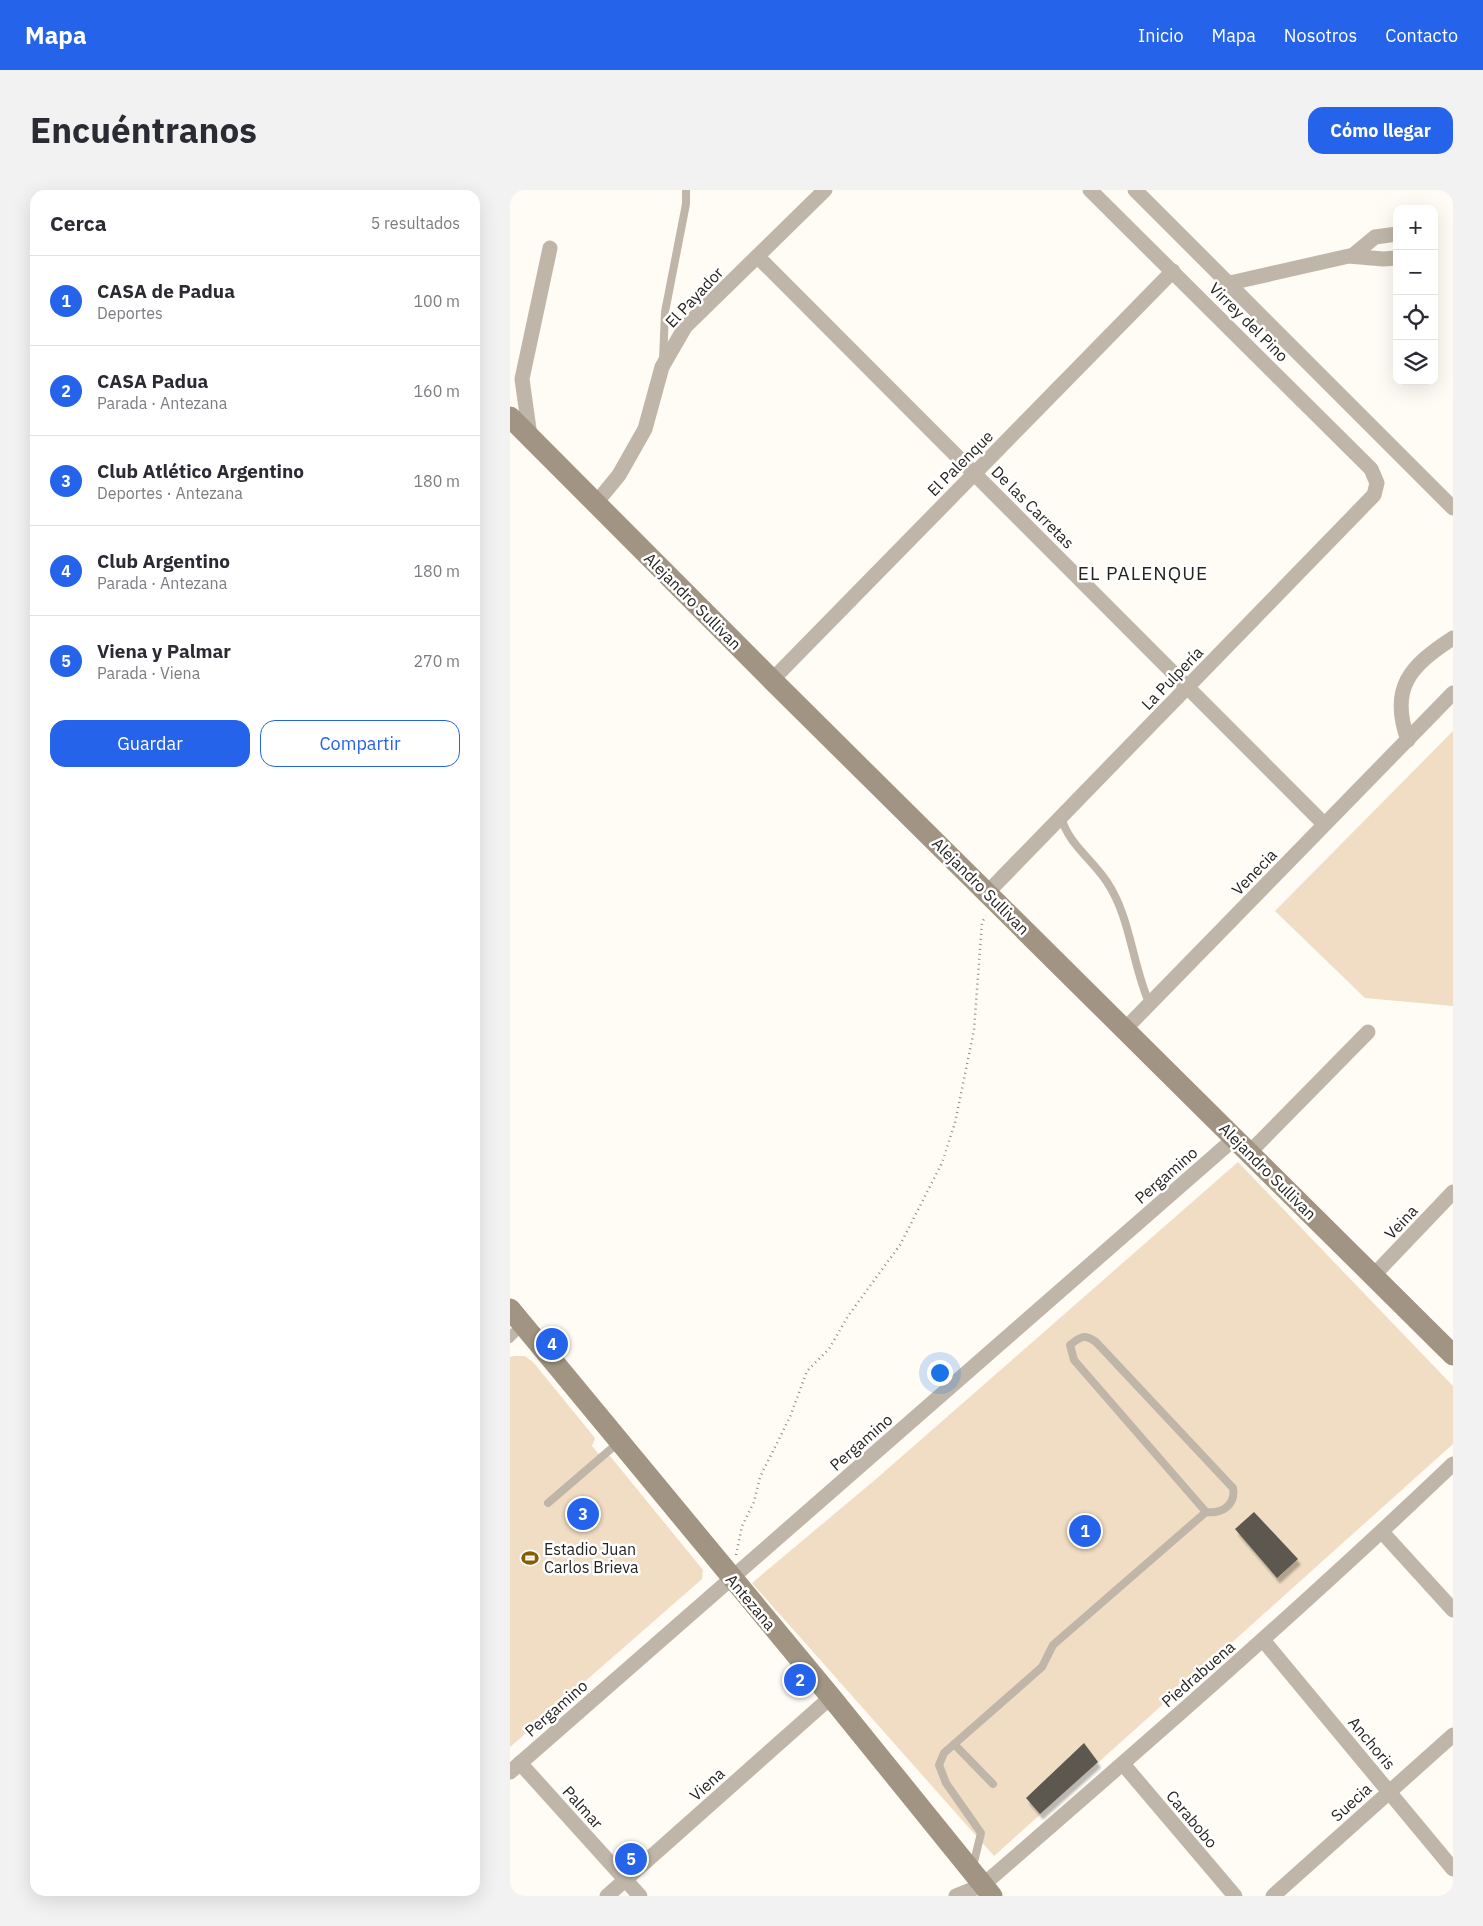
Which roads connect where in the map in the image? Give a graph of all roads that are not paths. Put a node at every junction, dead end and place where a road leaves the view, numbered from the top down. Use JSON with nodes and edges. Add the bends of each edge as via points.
{"nodes":[{"id":1,"x":686,"y":190,"type":"edge"},
{"id":2,"x":825,"y":190,"type":"edge"},
{"id":3,"x":1090,"y":190,"type":"edge"},
{"id":4,"x":1136,"y":190,"type":"edge"},
{"id":5,"x":1393,"y":235,"type":"edge"},
{"id":6,"x":550,"y":248,"type":"dead end"},
{"id":7,"x":1352,"y":256,"type":"junction"},
{"id":8,"x":758,"y":257,"type":"junction"},
{"id":9,"x":1393,"y":258,"type":"edge"},
{"id":10,"x":1173,"y":271,"type":"junction"},
{"id":11,"x":1230,"y":283,"type":"junction"},
{"id":12,"x":662,"y":367,"type":"junction"},
{"id":13,"x":522,"y":382,"type":"junction"},
{"id":14,"x":510,"y":395,"type":"edge"},
{"id":15,"x":510,"y":417,"type":"edge"},
{"id":16,"x":530,"y":436,"type":"junction"},
{"id":17,"x":974,"y":472,"type":"junction"},
{"id":18,"x":1377,"y":483,"type":"joint"},
{"id":19,"x":596,"y":503,"type":"junction"},
{"id":20,"x":1453,"y":508,"type":"edge"},
{"id":21,"x":1453,"y":638,"type":"edge"},
{"id":22,"x":772,"y":680,"type":"junction"},
{"id":23,"x":1187,"y":688,"type":"junction"},
{"id":24,"x":1453,"y":693,"type":"edge"},
{"id":25,"x":1408,"y":740,"type":"junction"},
{"id":26,"x":1062,"y":816,"type":"junction"},
{"id":27,"x":1324,"y":824,"type":"junction"},
{"id":28,"x":991,"y":897,"type":"junction"},
{"id":29,"x":1150,"y":1005,"type":"junction"},
{"id":30,"x":1126,"y":1028,"type":"junction"},
{"id":31,"x":1368,"y":1032,"type":"dead end"},
{"id":32,"x":1235,"y":1138,"type":"junction"},
{"id":33,"x":1250,"y":1153,"type":"junction"},
{"id":34,"x":1453,"y":1192,"type":"edge"},
{"id":35,"x":1374,"y":1275,"type":"junction"},
{"id":36,"x":510,"y":1309,"type":"edge"},
{"id":37,"x":514,"y":1333,"type":"edge"},
{"id":38,"x":1453,"y":1354,"type":"edge"},
{"id":39,"x":619,"y":1442,"type":"junction"},
{"id":40,"x":1453,"y":1464,"type":"edge"},
{"id":41,"x":548,"y":1503,"type":"dead end"},
{"id":42,"x":1206,"y":1512,"type":"junction"},
{"id":43,"x":1382,"y":1532,"type":"junction"},
{"id":44,"x":731,"y":1578,"type":"junction"},
{"id":45,"x":1453,"y":1610,"type":"edge"},
{"id":46,"x":1263,"y":1640,"type":"junction"},
{"id":47,"x":831,"y":1697,"type":"junction"},
{"id":48,"x":1453,"y":1735,"type":"edge"},
{"id":49,"x":954,"y":1744,"type":"junction"},
{"id":50,"x":1123,"y":1764,"type":"junction"},
{"id":51,"x":515,"y":1767,"type":"edge"},
{"id":52,"x":993,"y":1784,"type":"dead end"},
{"id":53,"x":1389,"y":1791,"type":"junction"},
{"id":54,"x":1453,"y":1869,"type":"edge"},
{"id":55,"x":625,"y":1880,"type":"junction"},
{"id":56,"x":982,"y":1884,"type":"edge"},
{"id":57,"x":607,"y":1896,"type":"edge"},
{"id":58,"x":640,"y":1896,"type":"edge"},
{"id":59,"x":956,"y":1896,"type":"edge"},
{"id":60,"x":1234,"y":1896,"type":"edge"},
{"id":61,"x":1273,"y":1896,"type":"edge"}],
"edges":[{"from":1,"to":12,"type":"lane","via":[[665,312]]},
{"from":2,"to":8,"type":"street","name":"El Payador"},
{"from":3,"to":10,"type":"street","name":"Virrey del Pino"},
{"from":4,"to":11,"type":"street"},
{"from":5,"to":7,"type":"street","via":[[1375,237]]},
{"from":6,"to":13,"type":"street"},
{"from":7,"to":9,"type":"street"},
{"from":7,"to":11,"type":"street"},
{"from":8,"to":12,"type":"street","name":"El Payador","via":[[685,327]]},
{"from":8,"to":17,"type":"street","name":"De las Carretas"},
{"from":10,"to":17,"type":"street","name":"El Palenque"},
{"from":10,"to":18,"type":"street","name":"Virrey del Pino","via":[[1370,469]]},
{"from":11,"to":20,"type":"street"},
{"from":12,"to":19,"type":"street","name":"El Payador","via":[[645,429],[619,475]]},
{"from":13,"to":14,"type":"street"},
{"from":13,"to":16,"type":"street"},
{"from":15,"to":16,"type":"street","name":"Alejandro Sullivan"},
{"from":16,"to":19,"type":"street","name":"Alejandro Sullivan"},
{"from":17,"to":22,"type":"street","name":"El Palenque"},
{"from":17,"to":23,"type":"street","name":"De las Carretas"},
{"from":18,"to":23,"type":"street","name":"La Pulpería","via":[[1374,495]]},
{"from":19,"to":22,"type":"street","name":"Alejandro Sullivan"},
{"from":21,"to":25,"type":"street","via":[[1410,672],[1402,690],[1400,715]]},
{"from":22,"to":28,"type":"street","name":"Alejandro Sullivan"},
{"from":23,"to":26,"type":"street","name":"La Pulpería"},
{"from":23,"to":27,"type":"street","name":"De las Carretas"},
{"from":24,"to":25,"type":"street","name":"Venecia"},
{"from":25,"to":27,"type":"street","name":"Venecia"},
{"from":26,"to":28,"type":"street","name":"La Pulpería"},
{"from":26,"to":29,"type":"lane","via":[[1069,836],[1106,880],[1122,910]]},
{"from":27,"to":29,"type":"street","name":"Venecia"},
{"from":28,"to":30,"type":"street","name":"Alejandro Sullivan"},
{"from":29,"to":30,"type":"street","name":"Venecia"},
{"from":30,"to":32,"type":"street","name":"Alejandro Sullivan"},
{"from":31,"to":33,"type":"street"},
{"from":32,"to":33,"type":"street","name":"Alejandro Sullivan"},
{"from":32,"to":44,"type":"street","name":"Pergamino"},
{"from":33,"to":35,"type":"street","name":"Alejandro Sullivan"},
{"from":34,"to":35,"type":"street","name":"Veina"},
{"from":35,"to":38,"type":"street","name":"Alejandro Sullivan"},
{"from":36,"to":37,"type":"street","name":"Antezana"},
{"from":37,"to":39,"type":"street","name":"Antezana"},
{"from":39,"to":41,"type":"lane"},
{"from":39,"to":44,"type":"street","name":"Antezana"},
{"from":40,"to":43,"type":"street","name":"Piedrabuena"},
{"from":42,"to":42,"type":"lane","via":[[1216,1513],[1226,1508],[1233,1501],[1233,1488],[1096,1342],[1088,1336],[1080,1336],[1070,1345],[1074,1360]]},
{"from":42,"to":49,"type":"lane","via":[[1053,1645],[1042,1667]]},
{"from":43,"to":45,"type":"street"},
{"from":43,"to":46,"type":"street","name":"Piedrabuena"},
{"from":44,"to":47,"type":"street","name":"Antezana"},
{"from":44,"to":51,"type":"street","name":"Pergamino"},
{"from":46,"to":50,"type":"street","name":"Piedrabuena"},
{"from":46,"to":53,"type":"street","name":"Anchoris"},
{"from":47,"to":55,"type":"street","name":"Viena"},
{"from":47,"to":56,"type":"street","name":"Antezana"},
{"from":48,"to":53,"type":"street","name":"Suecia"},
{"from":49,"to":52,"type":"lane"},
{"from":49,"to":56,"type":"lane","via":[[944,1753],[940,1765],[946,1783],[981,1833]]},
{"from":50,"to":56,"type":"street","name":"Piedrabuena"},
{"from":50,"to":60,"type":"street","name":"Carabobo"},
{"from":51,"to":55,"type":"street","name":"Palmar"},
{"from":53,"to":54,"type":"street","name":"Anchoris"},
{"from":53,"to":61,"type":"street","name":"Suecia"},
{"from":55,"to":57,"type":"street","name":"Viena"},
{"from":55,"to":58,"type":"street","name":"Palmar"},
{"from":56,"to":59,"type":"street","name":"Piedrabuena"}]}
